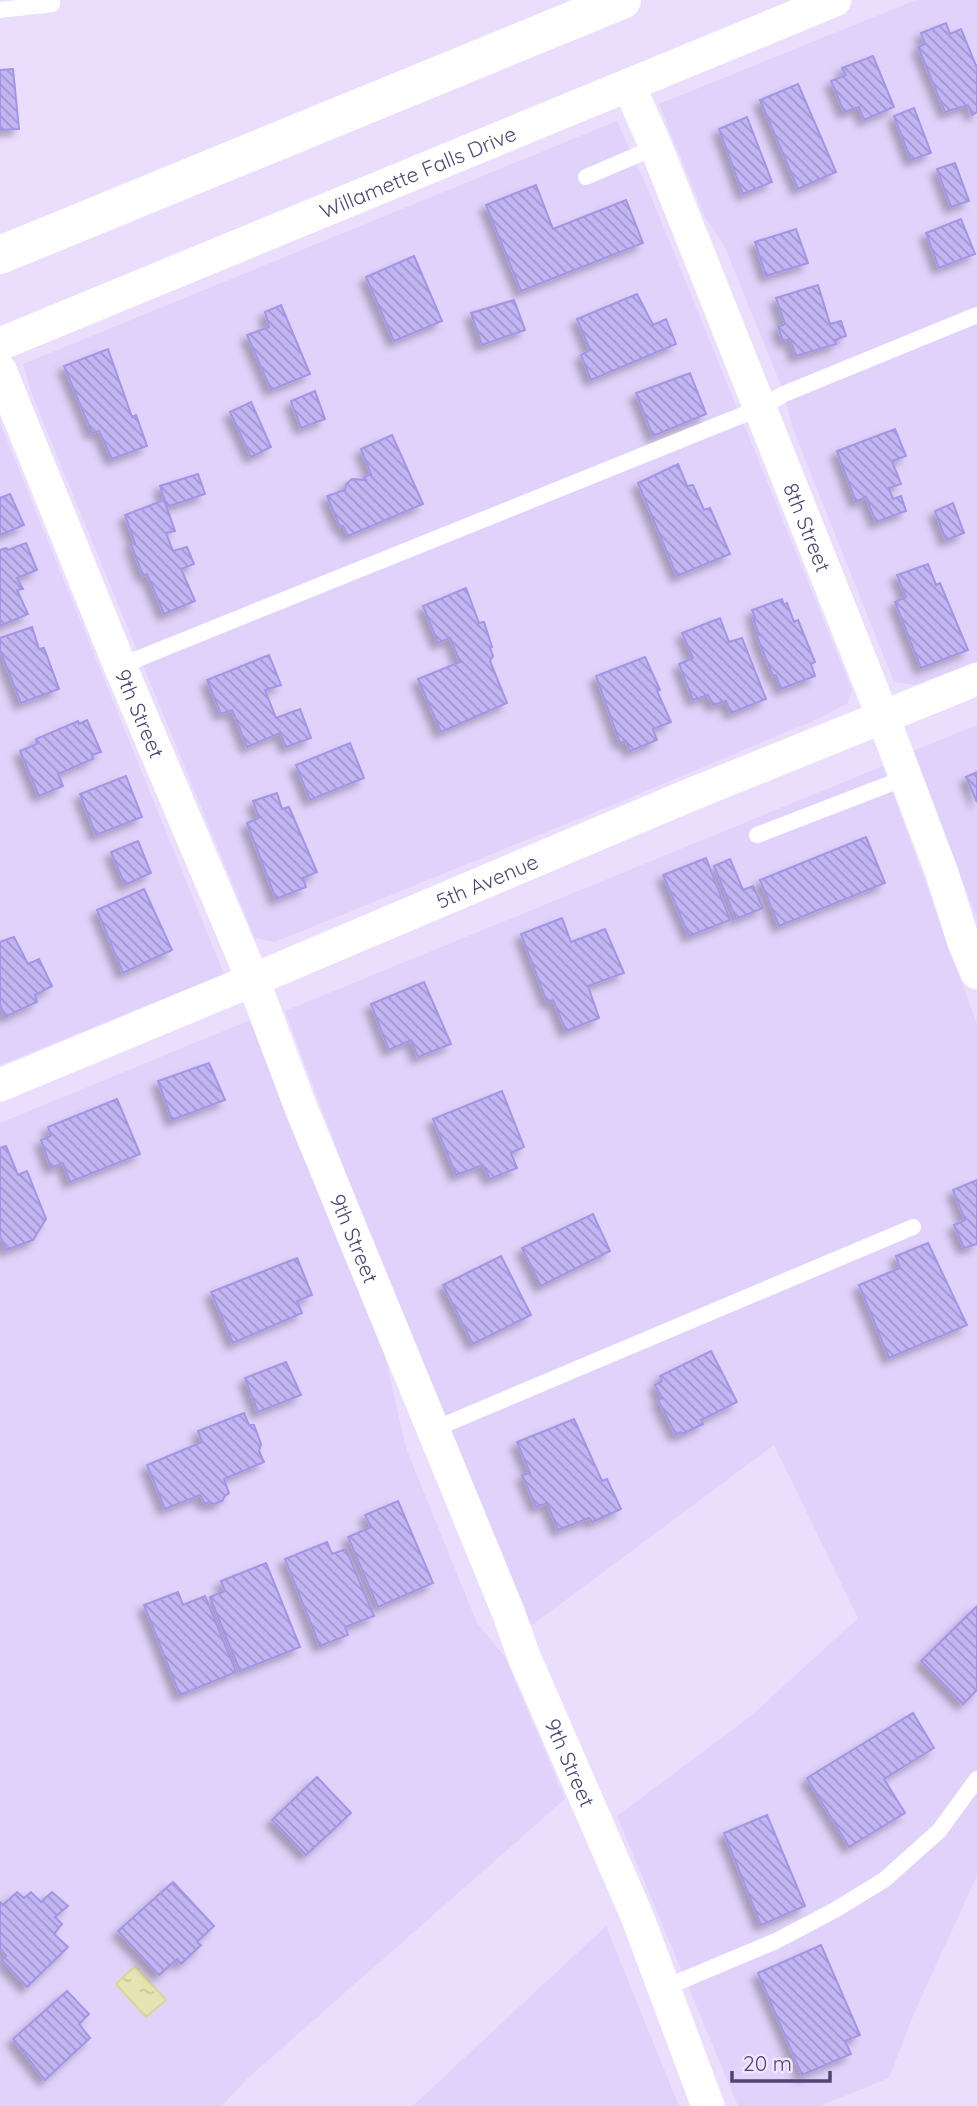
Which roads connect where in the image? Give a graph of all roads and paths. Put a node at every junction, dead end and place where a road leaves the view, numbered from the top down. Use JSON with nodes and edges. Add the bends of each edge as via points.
{"nodes":[{"id":1,"x":52,"y":0,"type":"edge"},
{"id":2,"x":622,"y":0,"type":"edge"},
{"id":3,"x":835,"y":0,"type":"edge"},
{"id":4,"x":0,"y":10,"type":"edge"},
{"id":5,"x":629,"y":86,"type":"junction"},
{"id":6,"x":656,"y":148,"type":"junction"},
{"id":7,"x":586,"y":177,"type":"dead end"},
{"id":8,"x":0,"y":255,"type":"edge"},
{"id":9,"x":977,"y":315,"type":"edge"},
{"id":10,"x":0,"y":344,"type":"edge"},
{"id":11,"x":0,"y":370,"type":"edge"},
{"id":12,"x":760,"y":408,"type":"junction"},
{"id":13,"x":120,"y":666,"type":"junction"},
{"id":14,"x":977,"y":679,"type":"edge"},
{"id":15,"x":883,"y":717,"type":"junction"},
{"id":16,"x":905,"y":778,"type":"junction"},
{"id":17,"x":757,"y":835,"type":"dead end"},
{"id":18,"x":977,"y":973,"type":"edge"},
{"id":19,"x":253,"y":980,"type":"junction"},
{"id":20,"x":0,"y":1085,"type":"edge"},
{"id":21,"x":913,"y":1227,"type":"dead end"},
{"id":22,"x":432,"y":1430,"type":"junction"},
{"id":23,"x":977,"y":1779,"type":"edge"},
{"id":24,"x":664,"y":1988,"type":"junction"},
{"id":25,"x":708,"y":2106,"type":"edge"}],
"edges":[{"from":1,"to":4,"type":"lane","via":[[52,4]]},
{"from":2,"to":8,"type":"street"},
{"from":3,"to":5,"type":"street","name":"Willamette Falls Drive"},
{"from":5,"to":6,"type":"street","name":"8th Street"},
{"from":5,"to":10,"type":"street","name":"Willamette Falls Drive"},
{"from":6,"to":7,"type":"lane"},
{"from":6,"to":12,"type":"street","name":"8th Street"},
{"from":9,"to":12,"type":"lane"},
{"from":11,"to":13,"type":"street","name":"9th Street"},
{"from":12,"to":13,"type":"lane"},
{"from":12,"to":15,"type":"street","name":"8th Street"},
{"from":13,"to":19,"type":"street","name":"9th Street"},
{"from":14,"to":15,"type":"street","name":"5th Avenue"},
{"from":15,"to":16,"type":"street","name":"8th Street"},
{"from":15,"to":19,"type":"street","name":"5th Avenue"},
{"from":16,"to":17,"type":"lane"},
{"from":16,"to":18,"type":"street","name":"8th Street"},
{"from":19,"to":20,"type":"street","name":"5th Avenue"},
{"from":19,"to":22,"type":"street","name":"9th Street"},
{"from":21,"to":22,"type":"lane"},
{"from":22,"to":24,"type":"street","name":"9th Street"},
{"from":23,"to":24,"type":"lane","via":[[939,1831],[884,1880],[776,1941]]},
{"from":24,"to":25,"type":"street","name":"9th Street"}]}
